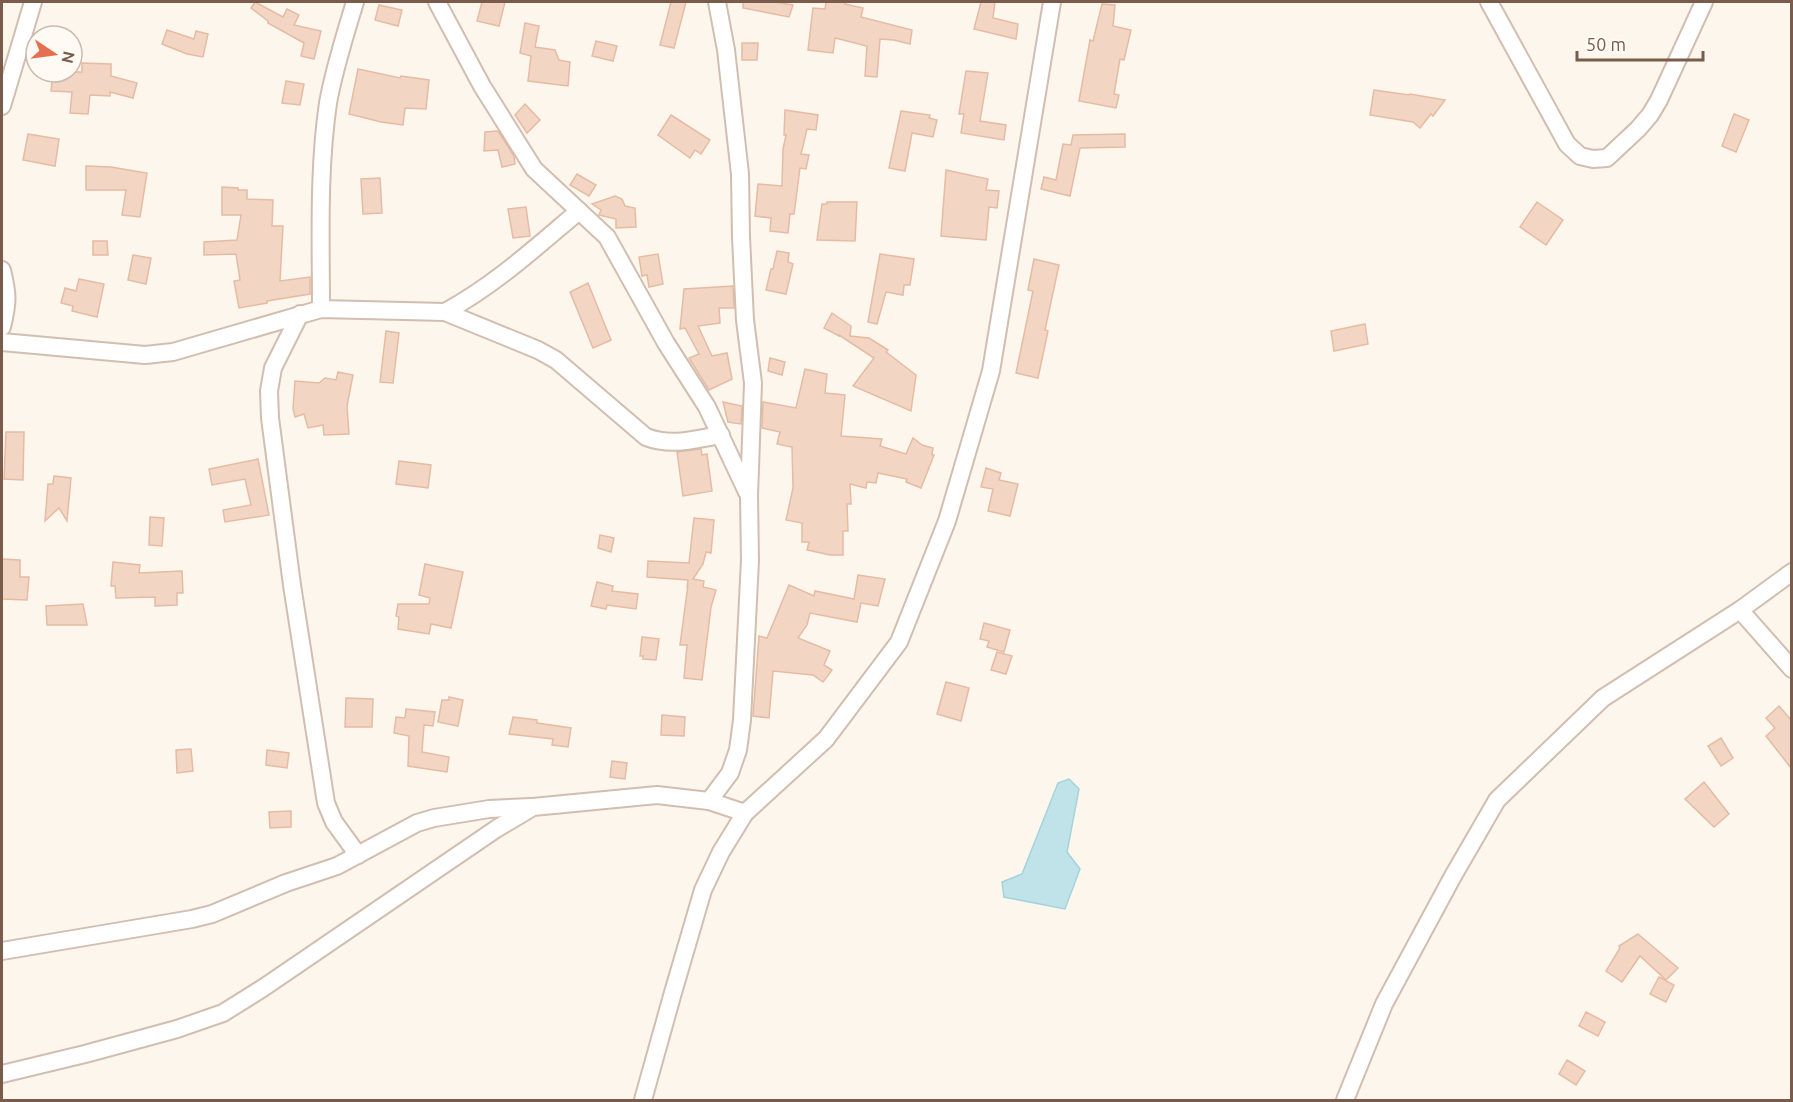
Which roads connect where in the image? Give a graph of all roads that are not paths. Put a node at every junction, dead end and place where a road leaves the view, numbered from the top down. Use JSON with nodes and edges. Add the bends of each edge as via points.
{"nodes":[{"id":1,"x":33,"y":2,"type":"edge"},
{"id":2,"x":355,"y":2,"type":"edge"},
{"id":3,"x":437,"y":2,"type":"edge"},
{"id":4,"x":717,"y":2,"type":"edge"},
{"id":5,"x":1052,"y":2,"type":"edge"},
{"id":6,"x":1489,"y":2,"type":"edge"},
{"id":7,"x":1704,"y":2,"type":"edge"},
{"id":8,"x":2,"y":106,"type":"edge"},
{"id":9,"x":579,"y":211,"type":"junction"},
{"id":10,"x":2,"y":270,"type":"edge"},
{"id":11,"x":321,"y":309,"type":"junction"},
{"id":12,"x":445,"y":312,"type":"junction"},
{"id":13,"x":300,"y":314,"type":"junction"},
{"id":14,"x":2,"y":327,"type":"edge"},
{"id":15,"x":2,"y":342,"type":"edge"},
{"id":16,"x":721,"y":435,"type":"junction"},
{"id":17,"x":749,"y":496,"type":"junction"},
{"id":18,"x":1791,"y":572,"type":"edge"},
{"id":19,"x":1740,"y":610,"type":"junction"},
{"id":20,"x":1791,"y":669,"type":"edge"},
{"id":21,"x":709,"y":801,"type":"junction"},
{"id":22,"x":533,"y":807,"type":"junction"},
{"id":23,"x":746,"y":813,"type":"junction"},
{"id":24,"x":358,"y":855,"type":"junction"},
{"id":25,"x":2,"y":951,"type":"edge"},
{"id":26,"x":2,"y":1074,"type":"edge"},
{"id":27,"x":643,"y":1101,"type":"edge"},
{"id":28,"x":1345,"y":1101,"type":"edge"}],
"edges":[{"from":1,"to":8,"type":"street"},
{"from":2,"to":11,"type":"street","via":[[328,103],[321,185]]},
{"from":3,"to":9,"type":"street","via":[[482,86],[534,169]]},
{"from":4,"to":17,"type":"street","via":[[740,174],[745,320],[753,383]]},
{"from":5,"to":23,"type":"street","via":[[991,371],[947,521],[899,642],[826,739]]},
{"from":6,"to":7,"type":"street","via":[[1567,144],[1580,156],[1593,159],[1607,158],[1650,115]]},
{"from":9,"to":12,"type":"street","via":[[510,270]]},
{"from":9,"to":16,"type":"street","via":[[607,237]]},
{"from":10,"to":14,"type":"street","via":[[7,291]]},
{"from":11,"to":12,"type":"street"},
{"from":11,"to":13,"type":"street"},
{"from":12,"to":16,"type":"street","via":[[556,360],[646,437],[670,443]]},
{"from":13,"to":15,"type":"street","via":[[172,352],[145,355]]},
{"from":13,"to":24,"type":"street","via":[[273,368],[270,418],[326,803],[334,822]]},
{"from":16,"to":17,"type":"street"},
{"from":17,"to":21,"type":"street","via":[[742,720],[730,773]]},
{"from":18,"to":19,"type":"street"},
{"from":19,"to":20,"type":"street"},
{"from":19,"to":28,"type":"street","via":[[1603,698],[1497,800],[1384,1004]]},
{"from":21,"to":22,"type":"street","via":[[657,795]]},
{"from":21,"to":23,"type":"street"},
{"from":22,"to":24,"type":"street","via":[[434,818]]},
{"from":22,"to":26,"type":"street","via":[[223,1013],[177,1029]]},
{"from":23,"to":27,"type":"street","via":[[703,890]]},
{"from":24,"to":25,"type":"street","via":[[212,914]]}]}
